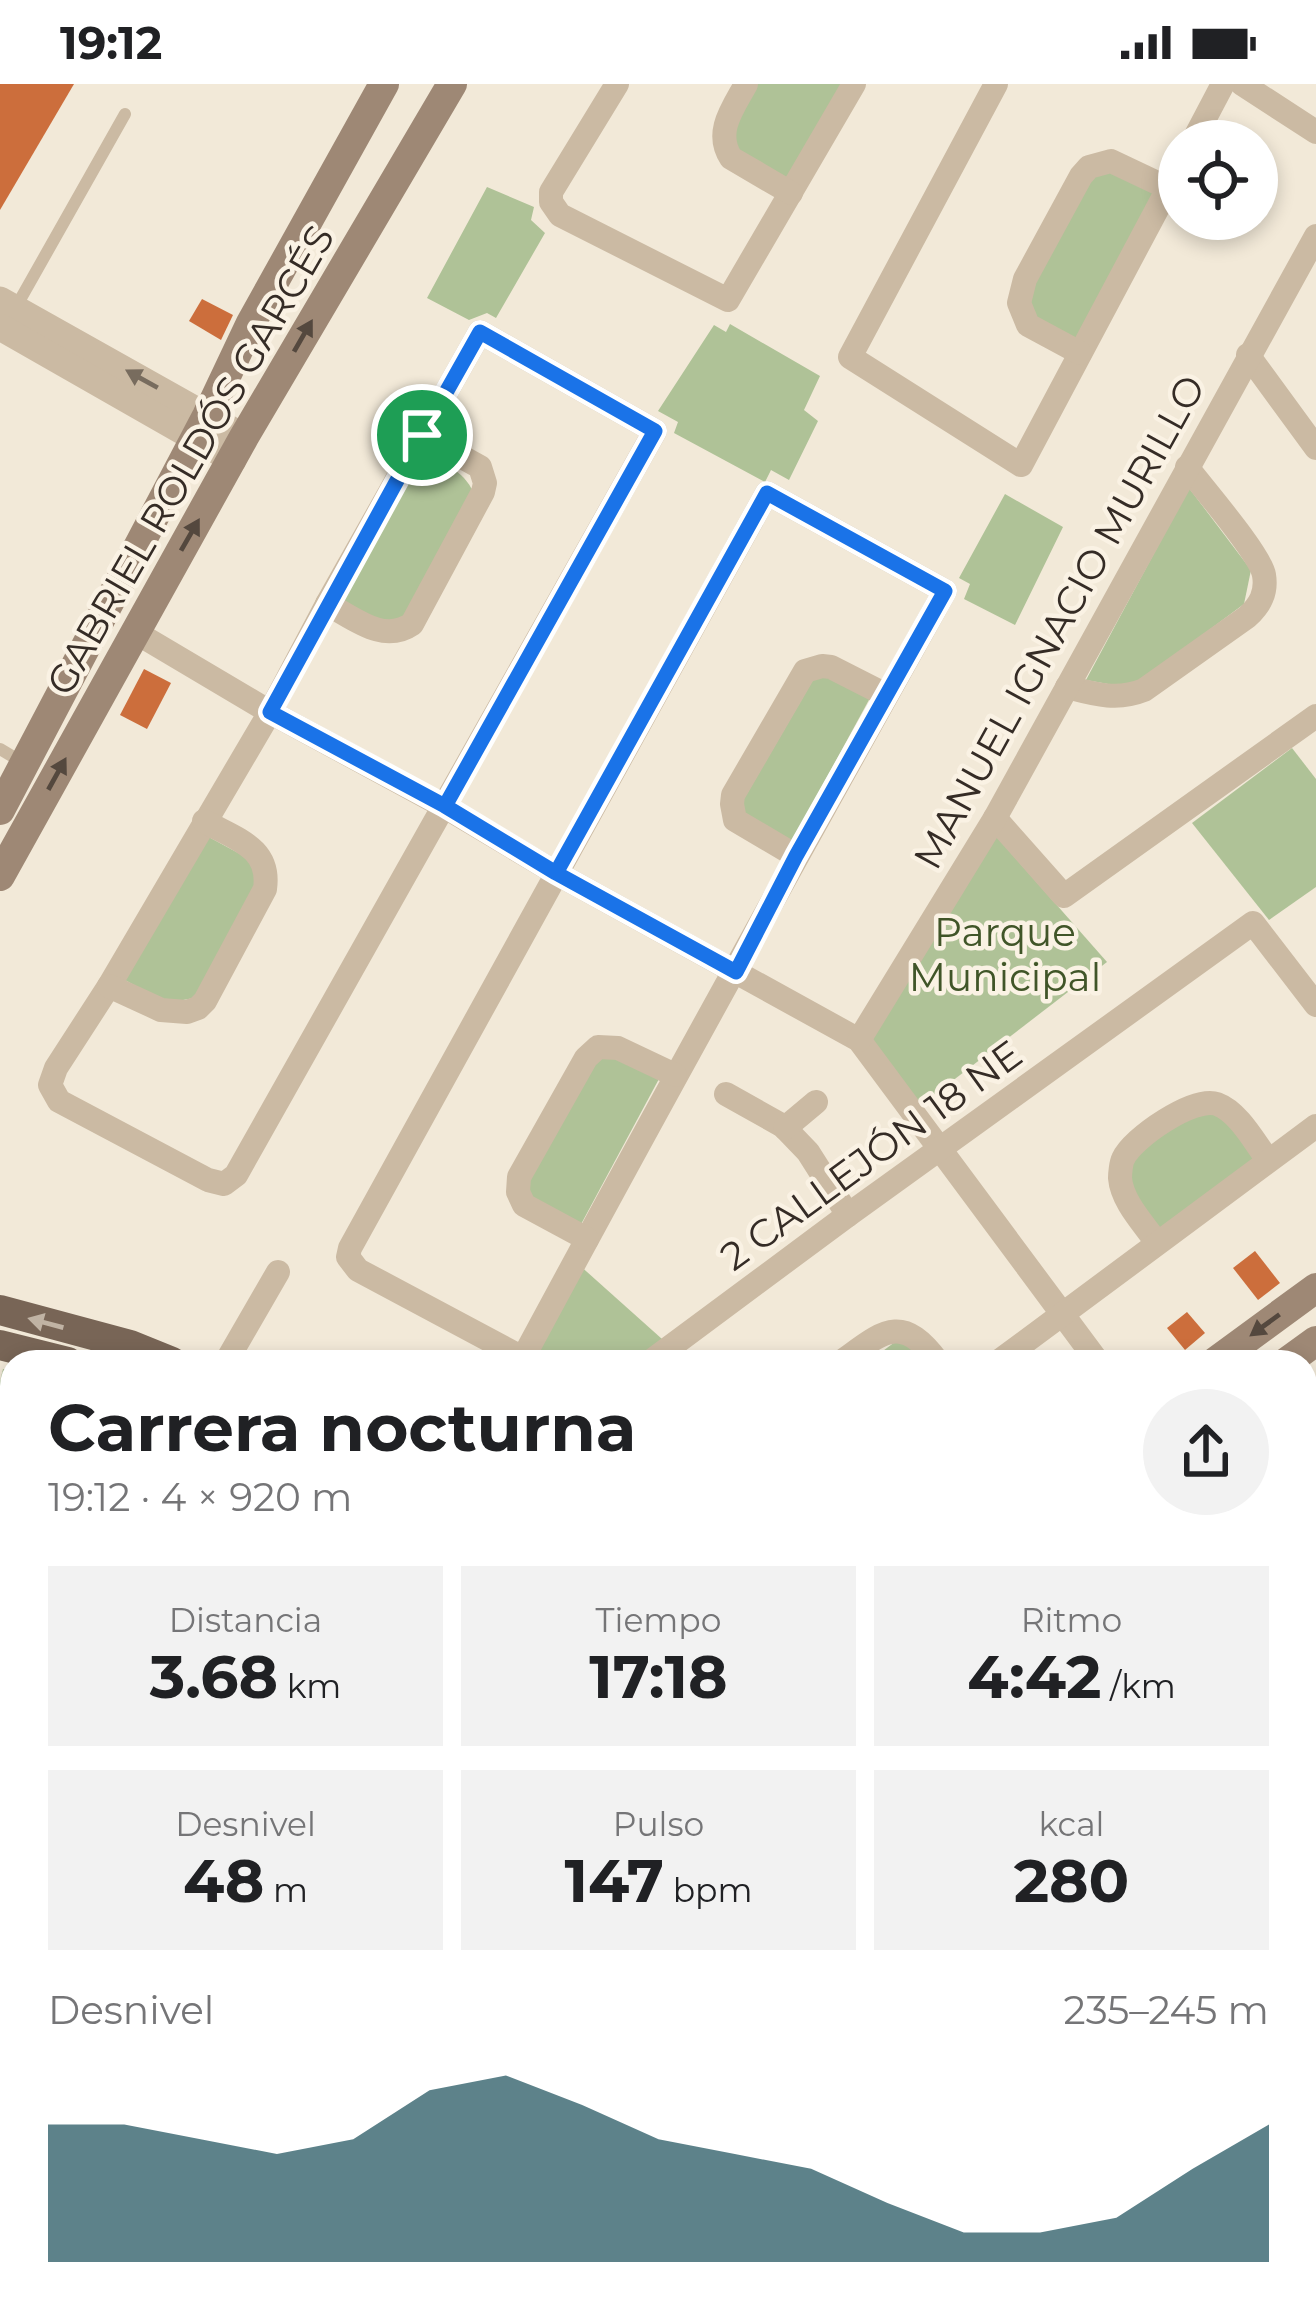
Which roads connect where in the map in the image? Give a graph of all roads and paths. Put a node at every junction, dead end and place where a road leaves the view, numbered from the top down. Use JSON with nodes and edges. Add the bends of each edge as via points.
{"nodes":[{"id":1,"x":384,"y":84,"type":"edge"},
{"id":2,"x":452,"y":84,"type":"edge"},
{"id":3,"x":617,"y":84,"type":"edge"},
{"id":4,"x":746,"y":84,"type":"edge"},
{"id":5,"x":854,"y":84,"type":"edge"},
{"id":6,"x":996,"y":84,"type":"edge"},
{"id":7,"x":1223,"y":84,"type":"edge"},
{"id":8,"x":1242,"y":84,"type":"edge"},
{"id":9,"x":124,"y":115,"type":"dead end"},
{"id":10,"x":1204,"y":120,"type":"edge"},
{"id":11,"x":1316,"y":132,"type":"edge"},
{"id":12,"x":1158,"y":174,"type":"edge"},
{"id":13,"x":791,"y":193,"type":"junction"},
{"id":14,"x":1158,"y":207,"type":"edge"},
{"id":15,"x":1315,"y":239,"type":"edge"},
{"id":16,"x":5,"y":312,"type":"edge"},
{"id":17,"x":1079,"y":353,"type":"junction"},
{"id":18,"x":1248,"y":355,"type":"junction"},
{"id":19,"x":201,"y":427,"type":"junction"},
{"id":20,"x":422,"y":435,"type":"junction"},
{"id":21,"x":238,"y":448,"type":"junction"},
{"id":22,"x":1316,"y":448,"type":"edge"},
{"id":23,"x":1187,"y":467,"type":"junction"},
{"id":24,"x":327,"y":604,"type":"junction"},
{"id":25,"x":135,"y":632,"type":"junction"},
{"id":26,"x":1067,"y":687,"type":"junction"},
{"id":27,"x":886,"y":695,"type":"junction"},
{"id":28,"x":270,"y":712,"type":"junction"},
{"id":29,"x":1316,"y":716,"type":"edge"},
{"id":30,"x":12,"y":756,"type":"edge"},
{"id":31,"x":445,"y":806,"type":"junction"},
{"id":32,"x":0,"y":810,"type":"edge"},
{"id":33,"x":995,"y":818,"type":"junction"},
{"id":34,"x":204,"y":821,"type":"junction"},
{"id":35,"x":796,"y":856,"type":"junction"},
{"id":36,"x":556,"y":873,"type":"junction"},
{"id":37,"x":0,"y":876,"type":"edge"},
{"id":38,"x":736,"y":972,"type":"junction"},
{"id":39,"x":110,"y":986,"type":"junction"},
{"id":40,"x":1316,"y":1005,"type":"edge"},
{"id":41,"x":859,"y":1040,"type":"junction"},
{"id":42,"x":676,"y":1075,"type":"junction"},
{"id":43,"x":726,"y":1094,"type":"dead end"},
{"id":44,"x":816,"y":1102,"type":"dead end"},
{"id":45,"x":1316,"y":1126,"type":"edge"},
{"id":46,"x":785,"y":1128,"type":"junction"},
{"id":47,"x":939,"y":1149,"type":"junction"},
{"id":48,"x":1268,"y":1160,"type":"junction"},
{"id":49,"x":848,"y":1214,"type":"junction"},
{"id":50,"x":586,"y":1239,"type":"junction"},
{"id":51,"x":1157,"y":1243,"type":"junction"},
{"id":52,"x":278,"y":1272,"type":"dead end"},
{"id":53,"x":1316,"y":1288,"type":"edge"},
{"id":54,"x":0,"y":1310,"type":"edge"},
{"id":55,"x":1062,"y":1313,"type":"junction"},
{"id":56,"x":140,"y":1350,"type":"edge"},
{"id":57,"x":233,"y":1350,"type":"edge"},
{"id":58,"x":508,"y":1350,"type":"edge"},
{"id":59,"x":527,"y":1350,"type":"edge"},
{"id":60,"x":666,"y":1350,"type":"edge"},
{"id":61,"x":858,"y":1350,"type":"edge"},
{"id":62,"x":929,"y":1350,"type":"edge"},
{"id":63,"x":1014,"y":1350,"type":"edge"},
{"id":64,"x":1089,"y":1350,"type":"edge"},
{"id":65,"x":1231,"y":1350,"type":"edge"}],
"edges":[{"from":1,"to":19,"type":"main road","name":"GABRIEL ROLDÓS GARCÉS","via":[[250,322]]},
{"from":21,"to":2,"type":"main road","name":"GABRIEL ROLDÓS GARCÉS","one_way":true},
{"from":3,"to":13,"type":"street","via":[[551,192],[560,215],[728,300]]},
{"from":4,"to":13,"type":"street","via":[[727,118],[725,150]]},
{"from":5,"to":13,"type":"street"},
{"from":6,"to":17,"type":"street","via":[[850,357],[1021,465]]},
{"from":7,"to":10,"type":"street"},
{"from":8,"to":11,"type":"street"},
{"from":9,"to":16,"type":"lane"},
{"from":12,"to":17,"type":"street","via":[[1111,161],[1089,167],[1021,290],[1028,325]]},
{"from":14,"to":17,"type":"street"},
{"from":15,"to":18,"type":"street","name":"MANUEL IGNACIO MURILLO"},
{"from":16,"to":19,"type":"street"},
{"from":18,"to":22,"type":"street"},
{"from":18,"to":23,"type":"street","name":"MANUEL IGNACIO MURILLO"},
{"from":19,"to":21,"type":"street"},
{"from":19,"to":30,"type":"main road","name":"GABRIEL ROLDÓS GARCÉS"},
{"from":20,"to":24,"type":"street"},
{"from":20,"to":24,"type":"street","via":[[480,466],[485,483],[412,624],[382,633]]},
{"from":20,"to":31,"type":"street","via":[[480,332],[655,431]]},
{"from":25,"to":21,"type":"main road","name":"GABRIEL ROLDÓS GARCÉS","one_way":true},
{"from":23,"to":26,"type":"street","name":"MANUEL IGNACIO MURILLO"},
{"from":23,"to":26,"type":"street","via":[[1262,567],[1260,604],[1131,696]]},
{"from":24,"to":28,"type":"street"},
{"from":25,"to":28,"type":"street"},
{"from":37,"to":25,"type":"main road","name":"GABRIEL ROLDÓS GARCÉS","one_way":true},
{"from":26,"to":33,"type":"street","name":"MANUEL IGNACIO MURILLO"},
{"from":27,"to":35,"type":"street"},
{"from":27,"to":35,"type":"street","via":[[822,665],[805,671],[788,698],[732,804],[742,826]]},
{"from":27,"to":36,"type":"street","via":[[945,591],[767,493]]},
{"from":28,"to":31,"type":"street"},
{"from":28,"to":34,"type":"street"},
{"from":29,"to":33,"type":"street","via":[[1064,896]]},
{"from":30,"to":32,"type":"main road","name":"GABRIEL ROLDÓS GARCÉS"},
{"from":31,"to":36,"type":"street"},
{"from":31,"to":39,"type":"street","via":[[224,1184],[59,1101],[50,1085],[56,1068]]},
{"from":33,"to":41,"type":"street","name":"MANUEL IGNACIO MURILLO"},
{"from":34,"to":39,"type":"street"},
{"from":34,"to":39,"type":"street","via":[[257,852],[267,874],[205,1001],[175,1013]]},
{"from":35,"to":38,"type":"street"},
{"from":36,"to":38,"type":"street"},
{"from":36,"to":58,"type":"street","via":[[348,1257],[358,1270]]},
{"from":38,"to":41,"type":"street"},
{"from":38,"to":42,"type":"street"},
{"from":40,"to":47,"type":"street","name":"2 CALLEJÓN 18 NE","via":[[1253,923]]},
{"from":41,"to":47,"type":"street"},
{"from":42,"to":50,"type":"street"},
{"from":42,"to":50,"type":"street","via":[[598,1047],[520,1177],[524,1205]]},
{"from":43,"to":46,"type":"street"},
{"from":44,"to":46,"type":"street"},
{"from":45,"to":48,"type":"street"},
{"from":46,"to":49,"type":"street"},
{"from":47,"to":49,"type":"street","name":"2 CALLEJÓN 18 NE"},
{"from":47,"to":55,"type":"street"},
{"from":48,"to":51,"type":"street"},
{"from":48,"to":51,"type":"street","via":[[1218,1104],[1182,1110],[1131,1146],[1120,1180]]},
{"from":49,"to":60,"type":"street","name":"2 CALLEJÓN 18 NE"},
{"from":50,"to":59,"type":"street"},
{"from":51,"to":55,"type":"street"},
{"from":52,"to":57,"type":"street"},
{"from":53,"to":65,"type":"main road","one_way":true},
{"from":56,"to":54,"type":"main road","one_way":true},
{"from":55,"to":63,"type":"street"},
{"from":55,"to":64,"type":"street"},
{"from":61,"to":62,"type":"street","via":[[891,1331],[907,1331]]}]}
